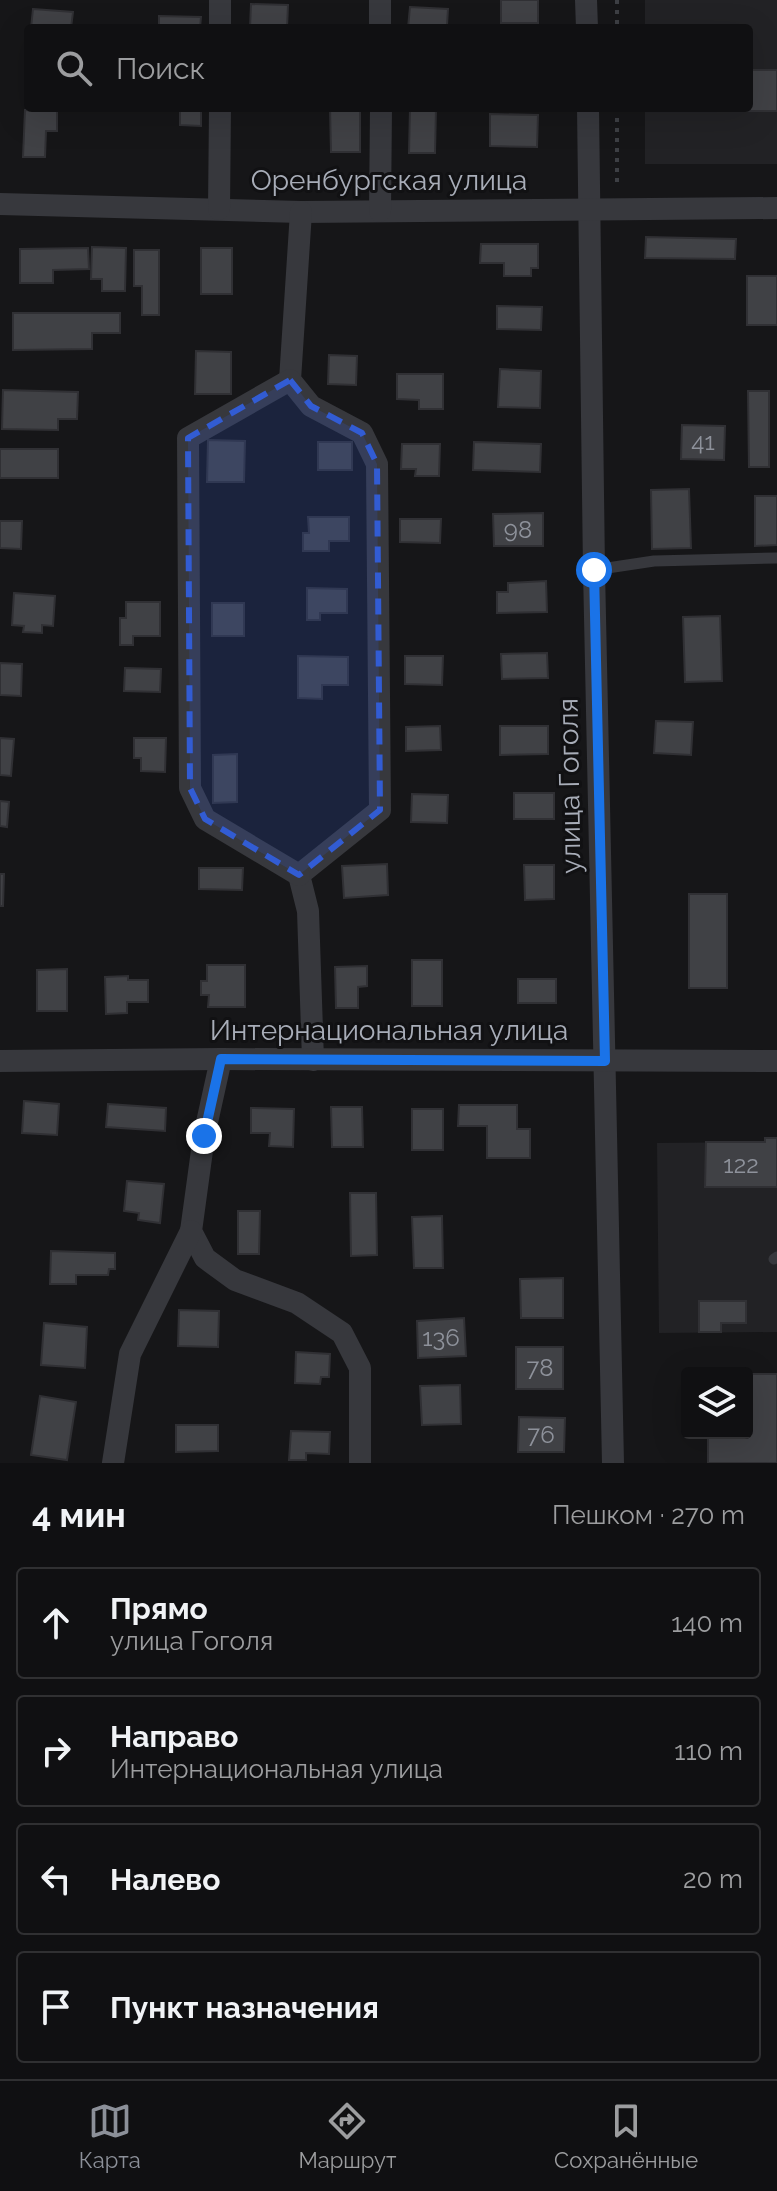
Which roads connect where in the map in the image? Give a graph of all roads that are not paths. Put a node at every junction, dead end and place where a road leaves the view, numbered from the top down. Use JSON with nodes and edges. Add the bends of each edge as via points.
{"nodes":[{"id":1,"x":220,"y":0,"type":"edge"},
{"id":2,"x":380,"y":0,"type":"edge"},
{"id":3,"x":586,"y":0,"type":"edge"},
{"id":4,"x":220,"y":24,"type":"edge"},
{"id":5,"x":380,"y":24,"type":"edge"},
{"id":6,"x":587,"y":24,"type":"edge"},
{"id":7,"x":220,"y":112,"type":"edge"},
{"id":8,"x":381,"y":112,"type":"edge"},
{"id":9,"x":588,"y":112,"type":"edge"},
{"id":10,"x":0,"y":204,"type":"edge"},
{"id":11,"x":777,"y":208,"type":"edge"},
{"id":12,"x":219,"y":209,"type":"junction"},
{"id":13,"x":590,"y":210,"type":"junction"},
{"id":14,"x":380,"y":211,"type":"junction"},
{"id":15,"x":301,"y":212,"type":"junction"},
{"id":16,"x":290,"y":380,"type":"junction"},
{"id":17,"x":777,"y":558,"type":"edge"},
{"id":18,"x":594,"y":570,"type":"junction"},
{"id":19,"x":299,"y":875,"type":"junction"},
{"id":20,"x":221,"y":1059,"type":"junction"},
{"id":21,"x":313,"y":1060,"type":"junction"},
{"id":22,"x":0,"y":1061,"type":"edge"},
{"id":23,"x":605,"y":1061,"type":"junction"},
{"id":24,"x":777,"y":1061,"type":"edge"},
{"id":25,"x":191,"y":1231,"type":"junction"},
{"id":26,"x":113,"y":1463,"type":"edge"},
{"id":27,"x":360,"y":1463,"type":"edge"},
{"id":28,"x":613,"y":1463,"type":"edge"}],
"edges":[{"from":1,"to":4,"type":"street"},
{"from":2,"to":5,"type":"street"},
{"from":3,"to":6,"type":"street"},
{"from":7,"to":12,"type":"street"},
{"from":8,"to":14,"type":"street"},
{"from":9,"to":13,"type":"street","name":"улица Гоголя"},
{"from":10,"to":12,"type":"street","name":"Оренбургская улица"},
{"from":11,"to":13,"type":"street","name":"Оренбургская улица"},
{"from":12,"to":15,"type":"street","name":"Оренбургская улица"},
{"from":13,"to":14,"type":"street","name":"Оренбургская улица"},
{"from":13,"to":18,"type":"street","name":"улица Гоголя"},
{"from":14,"to":15,"type":"street","name":"Оренбургская улица"},
{"from":15,"to":16,"type":"street"},
{"from":16,"to":19,"type":"street","via":[[311,406],[362,433],[377,464],[380,810]]},
{"from":16,"to":19,"type":"street","via":[[188,438],[190,788],[205,819]]},
{"from":17,"to":18,"type":"lane","via":[[654,561]]},
{"from":18,"to":23,"type":"street","name":"улица Гоголя"},
{"from":19,"to":21,"type":"street","via":[[308,911]]},
{"from":20,"to":21,"type":"street","name":"Интернациональная улица"},
{"from":20,"to":22,"type":"street","name":"Интернациональная улица"},
{"from":20,"to":25,"type":"street"},
{"from":21,"to":23,"type":"street","name":"Интернациональная улица"},
{"from":23,"to":24,"type":"street","name":"Интернациональная улица"},
{"from":23,"to":28,"type":"street","name":"улица Гоголя"},
{"from":25,"to":26,"type":"street","via":[[130,1354]]},
{"from":25,"to":27,"type":"street","via":[[205,1258],[235,1280],[297,1303],[342,1333],[360,1368]]}]}
